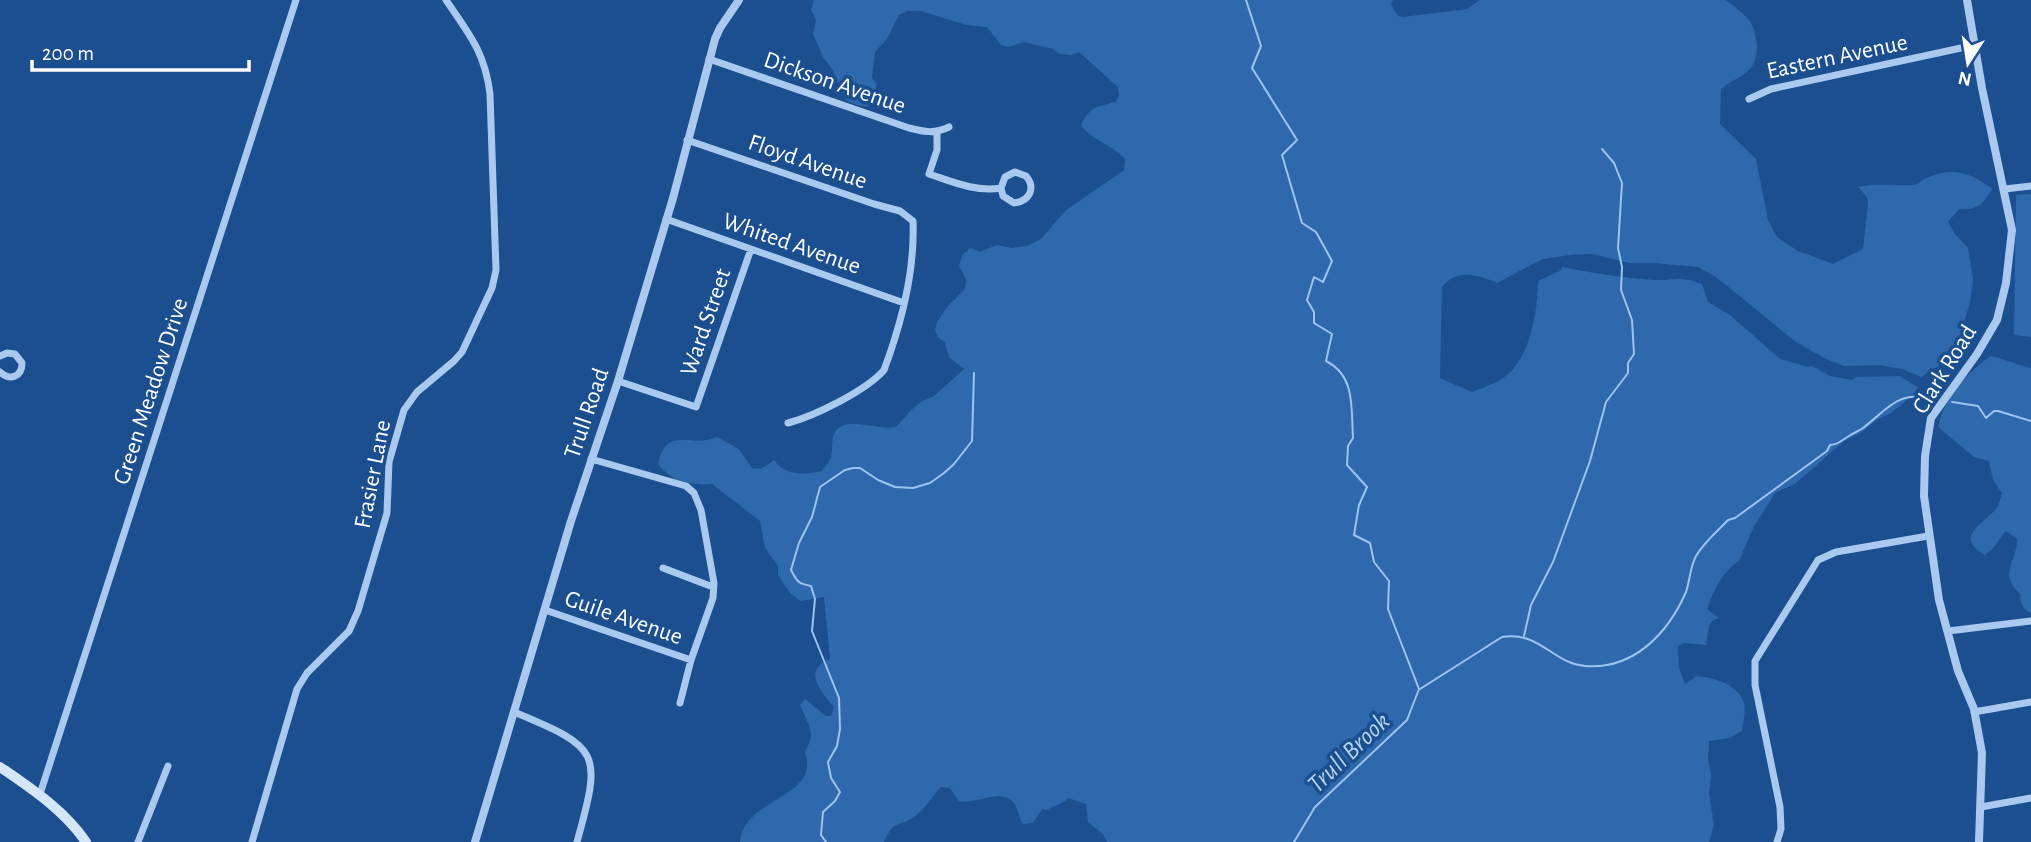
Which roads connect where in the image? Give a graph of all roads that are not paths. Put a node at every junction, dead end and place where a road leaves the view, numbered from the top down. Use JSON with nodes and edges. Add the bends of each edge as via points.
{"nodes":[{"id":1,"x":296,"y":0,"type":"edge"},
{"id":2,"x":446,"y":0,"type":"edge"},
{"id":3,"x":739,"y":0,"type":"edge"},
{"id":4,"x":1967,"y":0,"type":"edge"},
{"id":5,"x":1975,"y":45,"type":"junction"},
{"id":6,"x":709,"y":60,"type":"junction"},
{"id":7,"x":1749,"y":99,"type":"dead end"},
{"id":8,"x":949,"y":127,"type":"dead end"},
{"id":9,"x":937,"y":133,"type":"junction"},
{"id":10,"x":687,"y":140,"type":"junction"},
{"id":11,"x":2031,"y":186,"type":"edge"},
{"id":12,"x":1001,"y":188,"type":"junction"},
{"id":13,"x":2005,"y":189,"type":"junction"},
{"id":14,"x":666,"y":219,"type":"junction"},
{"id":15,"x":751,"y":248,"type":"junction"},
{"id":16,"x":904,"y":303,"type":"junction"},
{"id":17,"x":0,"y":356,"type":"edge"},
{"id":18,"x":0,"y":372,"type":"edge"},
{"id":19,"x":618,"y":381,"type":"junction"},
{"id":20,"x":788,"y":424,"type":"dead end"},
{"id":21,"x":591,"y":459,"type":"junction"},
{"id":22,"x":1928,"y":536,"type":"junction"},
{"id":23,"x":663,"y":568,"type":"dead end"},
{"id":24,"x":713,"y":587,"type":"junction"},
{"id":25,"x":545,"y":610,"type":"junction"},
{"id":26,"x":2031,"y":621,"type":"edge"},
{"id":27,"x":1948,"y":631,"type":"junction"},
{"id":28,"x":691,"y":660,"type":"junction"},
{"id":29,"x":2031,"y":702,"type":"edge"},
{"id":30,"x":680,"y":703,"type":"dead end"},
{"id":31,"x":514,"y":712,"type":"junction"},
{"id":32,"x":1974,"y":712,"type":"junction"},
{"id":33,"x":168,"y":766,"type":"dead end"},
{"id":34,"x":0,"y":767,"type":"edge"},
{"id":35,"x":40,"y":794,"type":"junction"},
{"id":36,"x":2031,"y":798,"type":"edge"},
{"id":37,"x":1981,"y":807,"type":"junction"},
{"id":38,"x":86,"y":842,"type":"edge"},
{"id":39,"x":138,"y":842,"type":"edge"},
{"id":40,"x":252,"y":842,"type":"edge"},
{"id":41,"x":475,"y":842,"type":"edge"},
{"id":42,"x":578,"y":842,"type":"edge"},
{"id":43,"x":1777,"y":842,"type":"edge"},
{"id":44,"x":1979,"y":842,"type":"edge"}],
"edges":[{"from":1,"to":35,"type":"street","name":"Green Meadow Drive"},
{"from":2,"to":40,"type":"street","name":"Frasier Lane","via":[[479,49],[488,72],[495,280],[462,352],[404,410],[388,461],[387,513],[358,611],[349,631],[297,689]]},
{"from":3,"to":6,"type":"street","name":"Trull Road","via":[[717,33]]},
{"from":4,"to":5,"type":"street","name":"Clark Road"},
{"from":5,"to":7,"type":"street","name":"Eastern Avenue","via":[[1771,89]]},
{"from":5,"to":13,"type":"street","name":"Clark Road"},
{"from":6,"to":9,"type":"street","name":"Dickson Avenue","via":[[909,128]]},
{"from":6,"to":10,"type":"street","name":"Trull Road"},
{"from":8,"to":9,"type":"street"},
{"from":9,"to":12,"type":"street","via":[[929,174],[971,188]]},
{"from":10,"to":14,"type":"street","name":"Trull Road"},
{"from":10,"to":16,"type":"street","name":"Floyd Avenue","via":[[900,211],[913,221],[913,259]]},
{"from":11,"to":13,"type":"street"},
{"from":12,"to":12,"type":"street","via":[[1006,199],[1018,203],[1029,196],[1031,185],[1026,176],[1015,172],[1005,177]]},
{"from":13,"to":22,"type":"street","name":"Clark Road","via":[[2012,230],[1997,320],[1931,418],[1925,456]]},
{"from":14,"to":15,"type":"street","name":"Whited Avenue"},
{"from":14,"to":19,"type":"street","name":"Trull Road"},
{"from":15,"to":16,"type":"street","name":"Whited Avenue"},
{"from":15,"to":19,"type":"street","name":"Ward Street","via":[[696,407]]},
{"from":16,"to":20,"type":"street","via":[[887,360],[876,379]]},
{"from":17,"to":18,"type":"street","via":[[15,354],[22,363],[15,377]]},
{"from":19,"to":21,"type":"street","name":"Trull Road"},
{"from":21,"to":24,"type":"street","via":[[694,493]]},
{"from":21,"to":25,"type":"street","name":"Trull Road"},
{"from":22,"to":27,"type":"street","name":"Clark Road"},
{"from":22,"to":43,"type":"street","via":[[1836,552],[1818,560],[1755,660],[1755,685],[1780,807]]},
{"from":23,"to":24,"type":"street"},
{"from":24,"to":28,"type":"street"},
{"from":25,"to":28,"type":"street","name":"Guile Avenue"},
{"from":25,"to":31,"type":"street","name":"Trull Road"},
{"from":26,"to":27,"type":"street"},
{"from":27,"to":32,"type":"street","name":"Clark Road"},
{"from":28,"to":30,"type":"street"},
{"from":29,"to":32,"type":"street"},
{"from":31,"to":41,"type":"street","name":"Trull Road"},
{"from":31,"to":42,"type":"street","via":[[565,734],[587,755],[592,783]]},
{"from":32,"to":37,"type":"street","name":"Clark Road","via":[[1982,753]]},
{"from":33,"to":39,"type":"street"},
{"from":34,"to":35,"type":"main road"},
{"from":35,"to":38,"type":"main road","via":[[73,823]]},
{"from":36,"to":37,"type":"street"},
{"from":37,"to":44,"type":"street","name":"Clark Road"}]}
